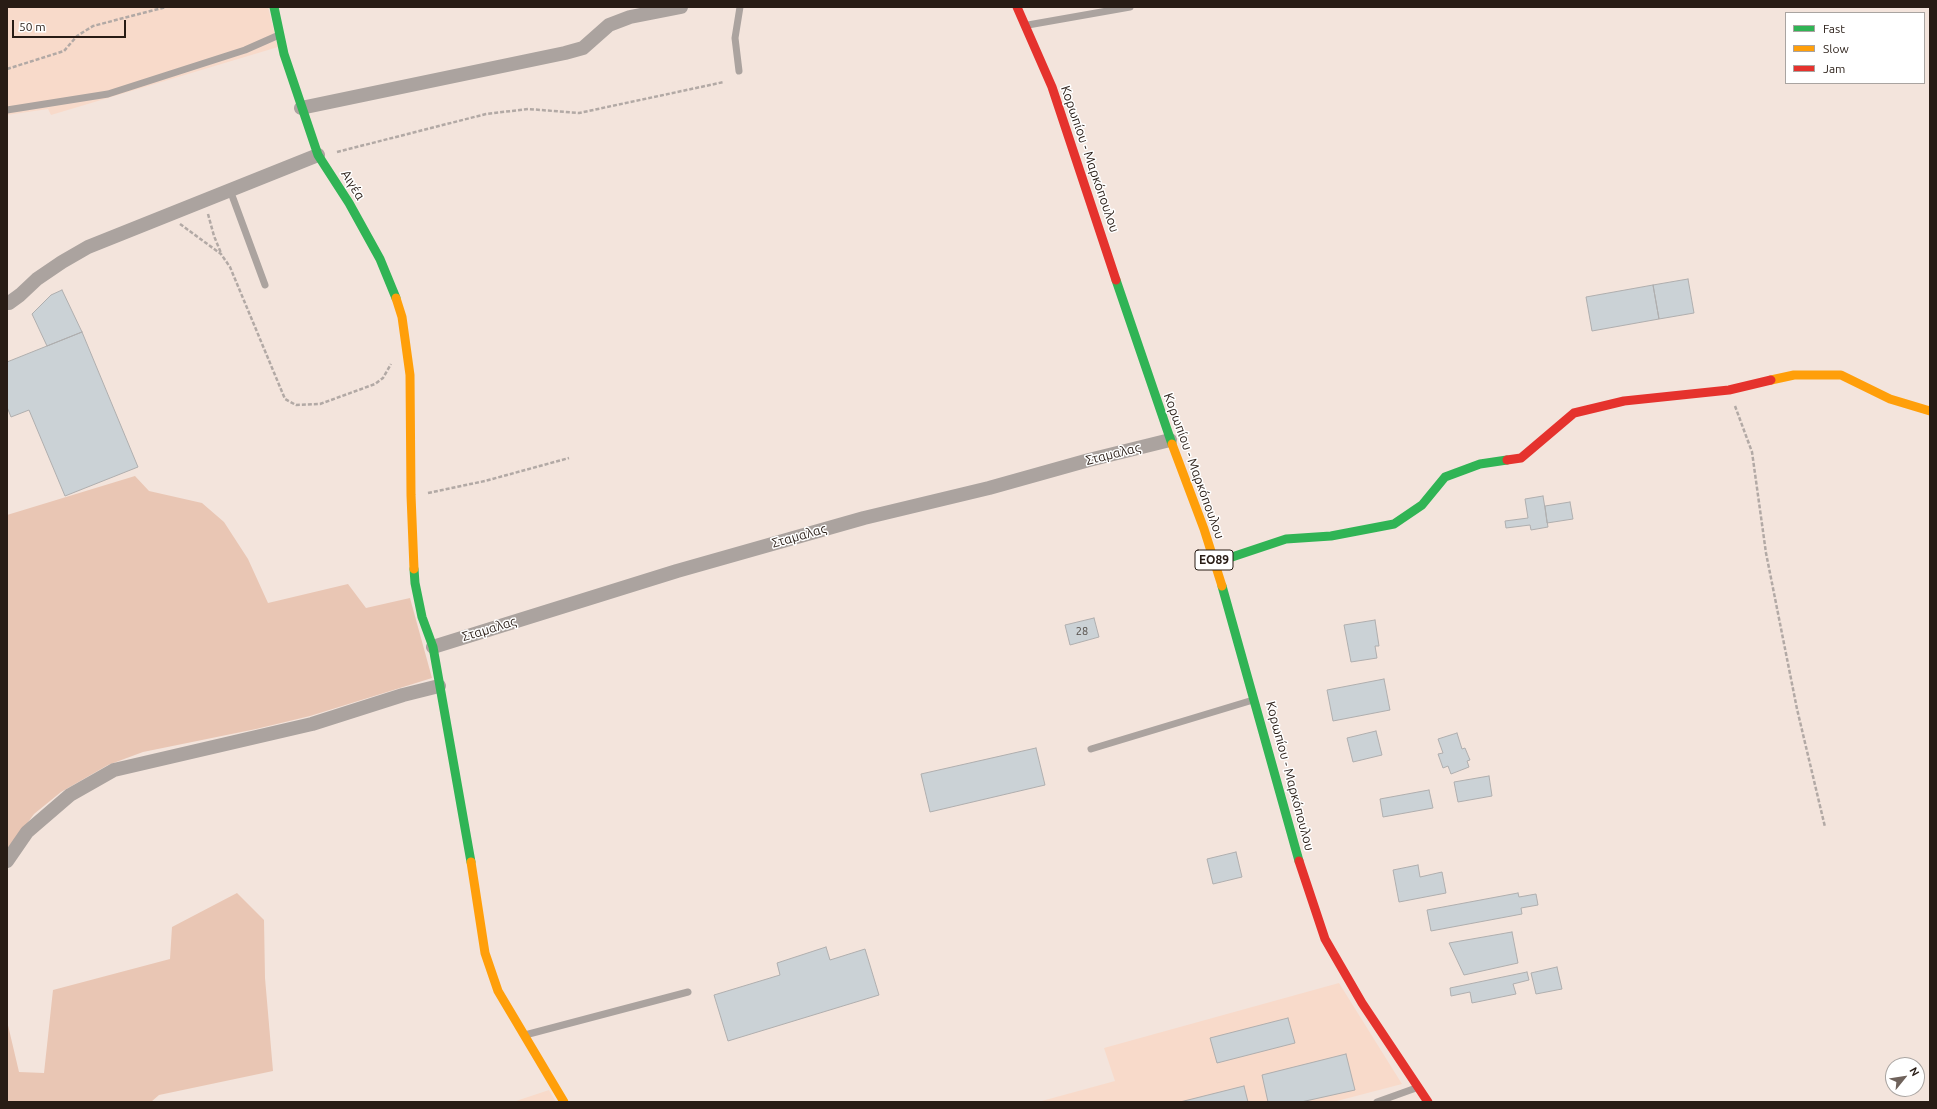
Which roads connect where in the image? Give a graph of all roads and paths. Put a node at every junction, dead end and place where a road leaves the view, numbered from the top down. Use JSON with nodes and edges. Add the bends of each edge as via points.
{"nodes":[{"id":1,"x":166,"y":7,"type":"edge"},
{"id":2,"x":274,"y":7,"type":"edge"},
{"id":3,"x":681,"y":7,"type":"edge"},
{"id":4,"x":740,"y":7,"type":"edge"},
{"id":5,"x":1017,"y":7,"type":"edge"},
{"id":6,"x":1130,"y":7,"type":"edge"},
{"id":7,"x":1025,"y":25,"type":"junction"},
{"id":8,"x":279,"y":35,"type":"junction"},
{"id":9,"x":7,"y":69,"type":"edge"},
{"id":10,"x":739,"y":71,"type":"dead end"},
{"id":11,"x":724,"y":82,"type":"dead end"},
{"id":12,"x":301,"y":108,"type":"junction"},
{"id":13,"x":7,"y":110,"type":"edge"},
{"id":14,"x":318,"y":155,"type":"junction"},
{"id":15,"x":230,"y":190,"type":"junction"},
{"id":16,"x":205,"y":200,"type":"junction"},
{"id":17,"x":166,"y":215,"type":"junction"},
{"id":18,"x":221,"y":254,"type":"junction"},
{"id":19,"x":265,"y":285,"type":"dead end"},
{"id":20,"x":7,"y":303,"type":"edge"},
{"id":21,"x":406,"y":349,"type":"junction"},
{"id":22,"x":1729,"y":390,"type":"junction"},
{"id":23,"x":1930,"y":411,"type":"edge"},
{"id":24,"x":1170,"y":440,"type":"junction"},
{"id":25,"x":569,"y":458,"type":"dead end"},
{"id":26,"x":411,"y":491,"type":"junction"},
{"id":27,"x":1214,"y":563,"type":"junction"},
{"id":28,"x":433,"y":647,"type":"junction"},
{"id":29,"x":439,"y":686,"type":"junction"},
{"id":30,"x":1255,"y":700,"type":"junction"},
{"id":31,"x":1091,"y":749,"type":"dead end"},
{"id":32,"x":1825,"y":827,"type":"dead end"},
{"id":33,"x":7,"y":861,"type":"edge"},
{"id":34,"x":688,"y":992,"type":"dead end"},
{"id":35,"x":525,"y":1035,"type":"junction"},
{"id":36,"x":1418,"y":1087,"type":"junction"},
{"id":37,"x":564,"y":1102,"type":"edge"},
{"id":38,"x":1377,"y":1102,"type":"edge"},
{"id":39,"x":1428,"y":1102,"type":"edge"}],
"edges":[{"from":1,"to":9,"type":"path","via":[[93,26],[77,36],[64,51]]},
{"from":2,"to":8,"type":"street","name":"Αιγέα"},
{"from":3,"to":12,"type":"street","via":[[630,17],[609,25],[582,48]]},
{"from":4,"to":10,"type":"lane","via":[[736,38]]},
{"from":5,"to":7,"type":"street","name":"Κορωπίου - Μαρκόπουλου","number":"ΕΟ89"},
{"from":6,"to":7,"type":"lane"},
{"from":7,"to":24,"type":"street","name":"Κορωπίου - Μαρκόπουλου","number":"ΕΟ89","via":[[1052,87]]},
{"from":8,"to":12,"type":"street","name":"Αιγέα"},
{"from":8,"to":13,"type":"lane","via":[[245,50],[108,94]]},
{"from":11,"to":14,"type":"path","via":[[579,113],[528,109],[486,114]]},
{"from":12,"to":14,"type":"street","name":"Αιγέα"},
{"from":14,"to":15,"type":"street"},
{"from":14,"to":21,"type":"street","name":"Αιγέα","via":[[349,203],[380,259],[402,317]]},
{"from":15,"to":16,"type":"street"},
{"from":15,"to":19,"type":"lane"},
{"from":16,"to":17,"type":"street"},
{"from":16,"to":18,"type":"path"},
{"from":17,"to":18,"type":"path"},
{"from":17,"to":20,"type":"street","via":[[75,254],[49,270]]},
{"from":18,"to":21,"type":"path","via":[[244,297],[259,340],[285,399],[296,405],[320,404],[375,384],[383,378],[396,356]]},
{"from":21,"to":26,"type":"street","name":"Αιγέα","via":[[410,375]]},
{"from":22,"to":23,"type":"street","via":[[1794,375],[1841,375],[1890,399]]},
{"from":22,"to":27,"type":"street","via":[[1624,401],[1574,413],[1521,458],[1480,464],[1445,477],[1422,505],[1394,524],[1331,536],[1286,539]]},
{"from":22,"to":32,"type":"path","via":[[1752,452],[1766,553],[1797,709]]},
{"from":24,"to":27,"type":"street","name":"Κορωπίου - Μαρκόπουλου","number":"ΕΟ89","via":[[1204,529]]},
{"from":24,"to":28,"type":"street","name":"Σταμαλας","via":[[864,518],[669,574]]},
{"from":25,"to":26,"type":"path","via":[[430,493]]},
{"from":26,"to":28,"type":"street","name":"Αιγέα","via":[[415,583],[422,617]]},
{"from":27,"to":30,"type":"street","name":"Κορωπίου - Μαρκόπουλου","number":"ΕΟ89"},
{"from":28,"to":29,"type":"street","name":"Αιγέα"},
{"from":29,"to":33,"type":"street","via":[[402,694],[312,724],[114,770],[64,800],[26,832]]},
{"from":29,"to":35,"type":"street","name":"Αιγέα","via":[[465,821],[484,953],[498,990]]},
{"from":30,"to":31,"type":"lane"},
{"from":30,"to":36,"type":"street","name":"Κορωπίου - Μαρκόπουλου","number":"ΕΟ89","via":[[1303,874],[1325,939],[1362,1002]]},
{"from":34,"to":35,"type":"lane"},
{"from":35,"to":37,"type":"street","name":"Αιγέα"},
{"from":36,"to":38,"type":"lane"},
{"from":36,"to":39,"type":"street","name":"Κορωπίου - Μαρκόπουλου","number":"ΕΟ89"}]}
